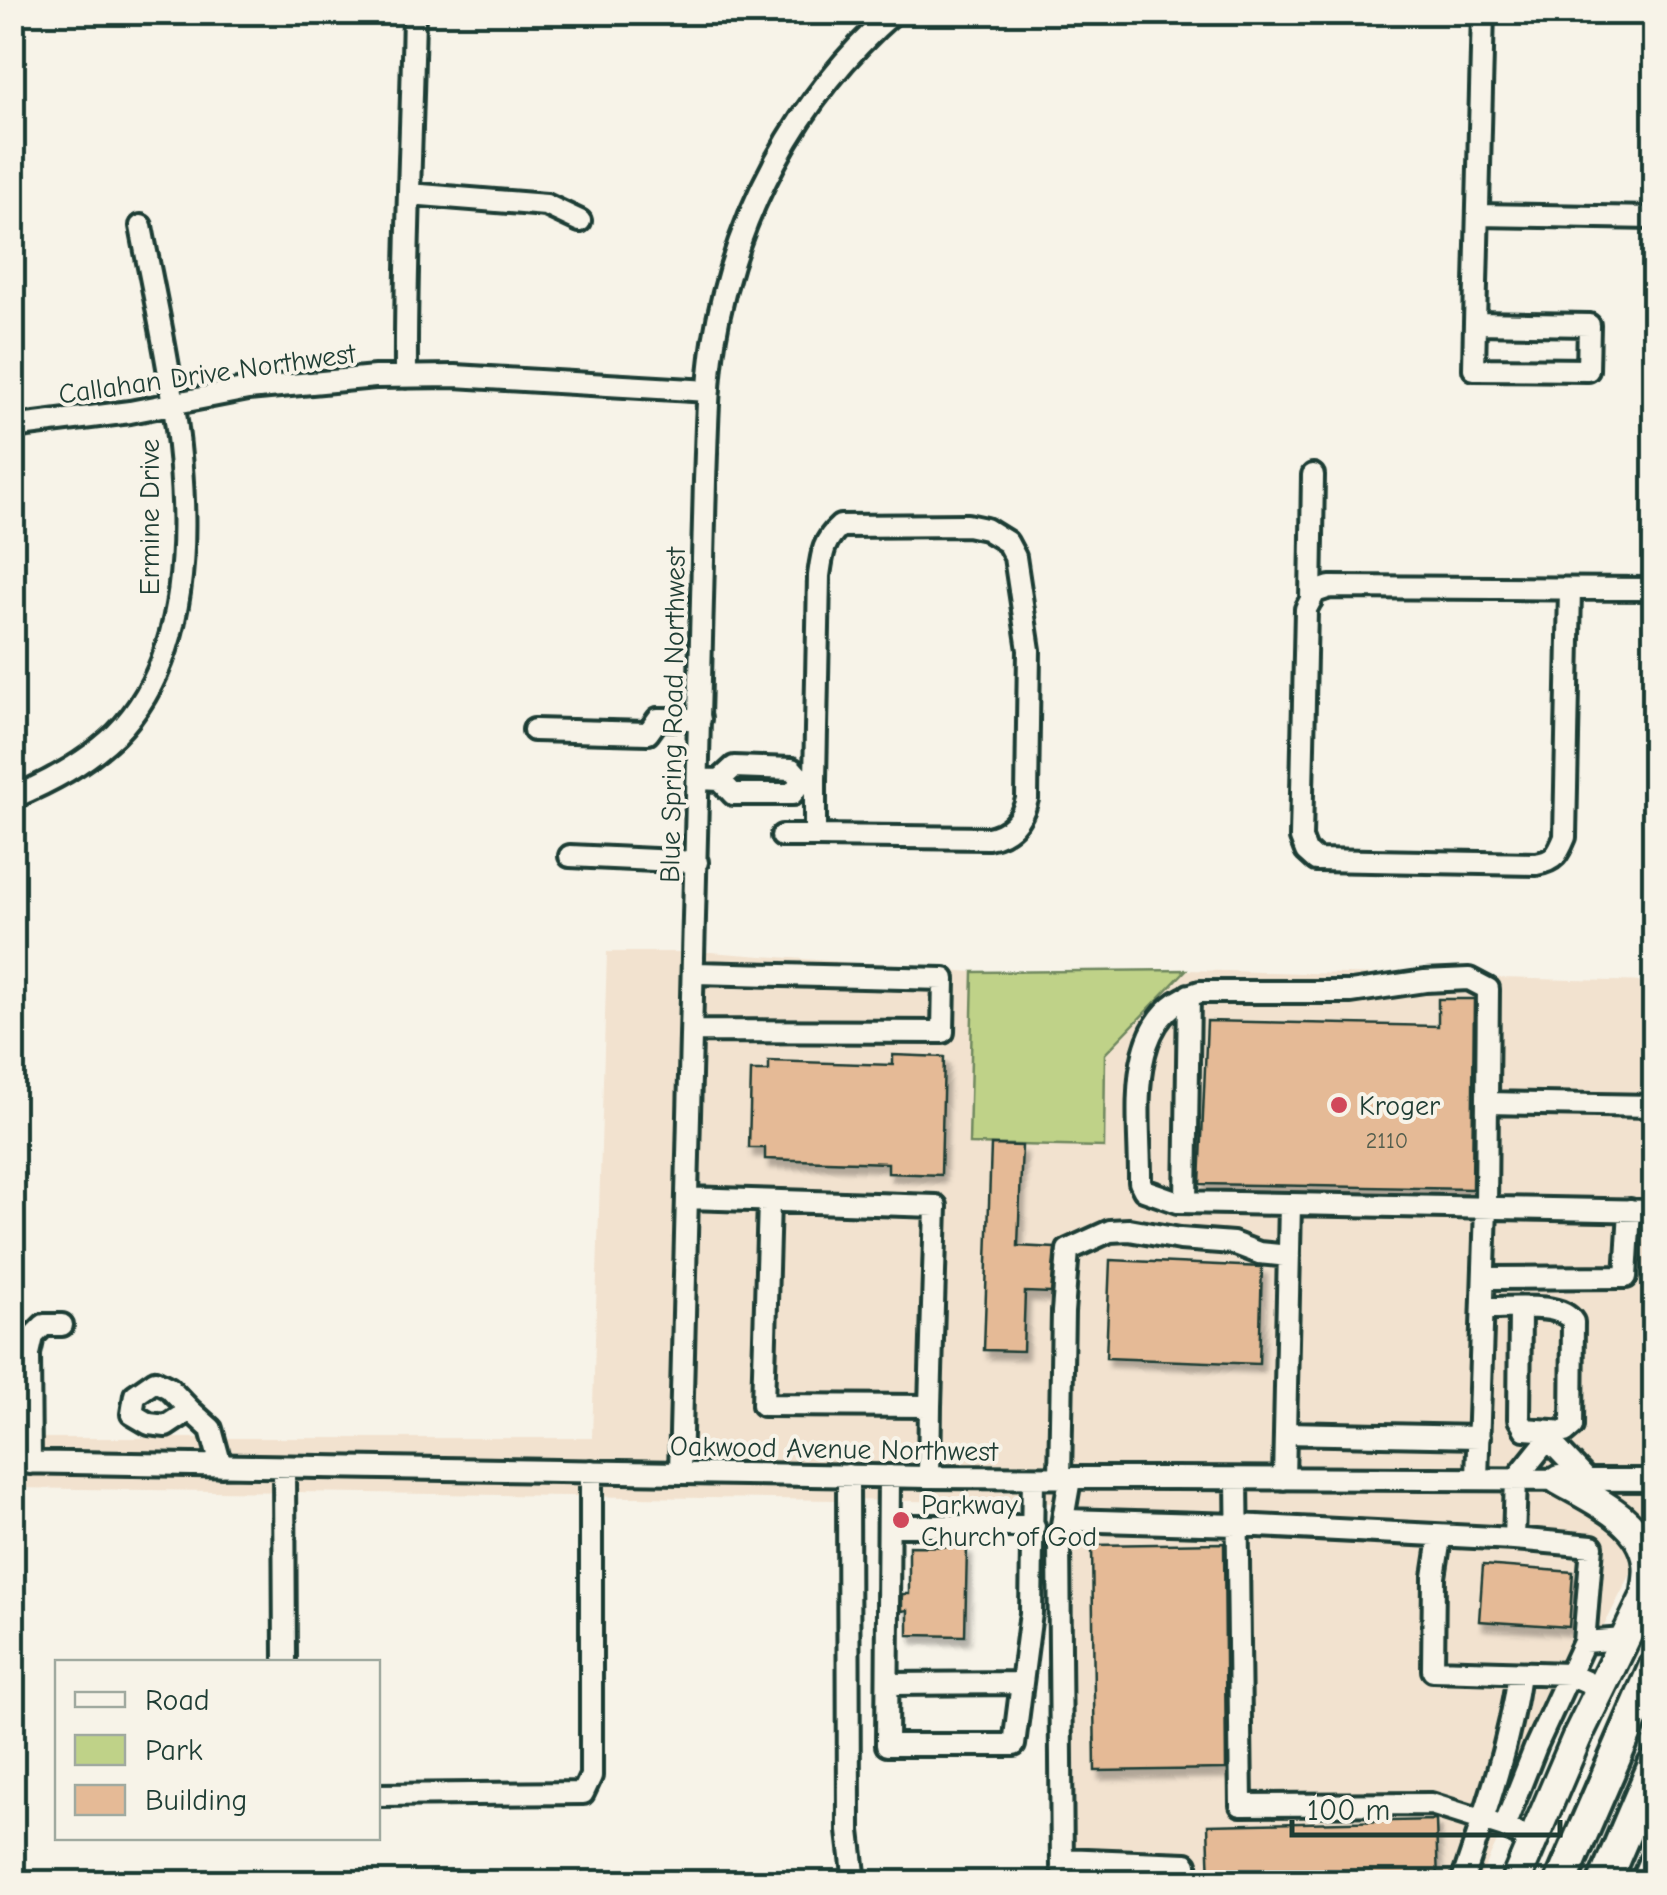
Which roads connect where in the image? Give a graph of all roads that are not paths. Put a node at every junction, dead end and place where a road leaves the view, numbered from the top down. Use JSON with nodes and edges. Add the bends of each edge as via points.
{"nodes":[{"id":1,"x":414,"y":12,"type":"edge"},
{"id":2,"x":894,"y":12,"type":"edge"},
{"id":3,"x":1482,"y":12,"type":"edge"},
{"id":4,"x":410,"y":194,"type":"junction"},
{"id":5,"x":1478,"y":215,"type":"junction"},
{"id":6,"x":1654,"y":218,"type":"edge"},
{"id":7,"x":580,"y":222,"type":"dead end"},
{"id":8,"x":141,"y":226,"type":"dead end"},
{"id":9,"x":1475,"y":323,"type":"junction"},
{"id":10,"x":406,"y":377,"type":"junction"},
{"id":11,"x":709,"y":391,"type":"junction"},
{"id":12,"x":174,"y":403,"type":"junction"},
{"id":13,"x":12,"y":426,"type":"edge"},
{"id":14,"x":1312,"y":475,"type":"dead end"},
{"id":15,"x":1570,"y":589,"type":"junction"},
{"id":16,"x":1654,"y":590,"type":"edge"},
{"id":17,"x":1311,"y":600,"type":"junction"},
{"id":18,"x":700,"y":720,"type":"junction"},
{"id":19,"x":534,"y":730,"type":"dead end"},
{"id":20,"x":709,"y":779,"type":"junction"},
{"id":21,"x":808,"y":780,"type":"junction"},
{"id":22,"x":12,"y":798,"type":"edge"},
{"id":23,"x":782,"y":836,"type":"dead end"},
{"id":24,"x":815,"y":836,"type":"junction"},
{"id":25,"x":570,"y":856,"type":"dead end"},
{"id":26,"x":697,"y":862,"type":"junction"},
{"id":27,"x":695,"y":973,"type":"junction"},
{"id":28,"x":1189,"y":995,"type":"junction"},
{"id":29,"x":693,"y":1031,"type":"junction"},
{"id":30,"x":1488,"y":1103,"type":"junction"},
{"id":31,"x":1654,"y":1106,"type":"edge"},
{"id":32,"x":688,"y":1198,"type":"junction"},
{"id":33,"x":769,"y":1201,"type":"junction"},
{"id":34,"x":1186,"y":1202,"type":"junction"},
{"id":35,"x":1290,"y":1204,"type":"junction"},
{"id":36,"x":1486,"y":1207,"type":"junction"},
{"id":37,"x":1630,"y":1210,"type":"junction"},
{"id":38,"x":1654,"y":1211,"type":"edge"},
{"id":39,"x":1288,"y":1256,"type":"junction"},
{"id":40,"x":1484,"y":1278,"type":"junction"},
{"id":41,"x":1483,"y":1308,"type":"junction"},
{"id":42,"x":1520,"y":1309,"type":"junction"},
{"id":43,"x":62,"y":1324,"type":"dead end"},
{"id":44,"x":930,"y":1406,"type":"junction"},
{"id":45,"x":190,"y":1410,"type":"dead end"},
{"id":46,"x":1285,"y":1432,"type":"junction"},
{"id":47,"x":1548,"y":1435,"type":"junction"},
{"id":48,"x":1479,"y":1437,"type":"junction"},
{"id":49,"x":21,"y":1463,"type":"edge"},
{"id":50,"x":221,"y":1466,"type":"junction"},
{"id":51,"x":284,"y":1466,"type":"junction"},
{"id":52,"x":591,"y":1471,"type":"junction"},
{"id":53,"x":680,"y":1473,"type":"junction"},
{"id":54,"x":848,"y":1476,"type":"junction"},
{"id":55,"x":889,"y":1476,"type":"junction"},
{"id":56,"x":929,"y":1477,"type":"junction"},
{"id":57,"x":1033,"y":1478,"type":"junction"},
{"id":58,"x":1065,"y":1479,"type":"junction"},
{"id":59,"x":1237,"y":1479,"type":"junction"},
{"id":60,"x":1284,"y":1479,"type":"junction"},
{"id":61,"x":1477,"y":1479,"type":"junction"},
{"id":62,"x":1516,"y":1479,"type":"junction"},
{"id":63,"x":1573,"y":1480,"type":"junction"},
{"id":64,"x":1654,"y":1480,"type":"edge"},
{"id":65,"x":1066,"y":1520,"type":"junction"},
{"id":66,"x":1238,"y":1525,"type":"junction"},
{"id":67,"x":889,"y":1526,"type":"junction"},
{"id":68,"x":1034,"y":1526,"type":"junction"},
{"id":69,"x":1440,"y":1538,"type":"junction"},
{"id":70,"x":1514,"y":1540,"type":"junction"},
{"id":71,"x":1652,"y":1588,"type":"edge"},
{"id":72,"x":1624,"y":1639,"type":"junction"},
{"id":73,"x":1584,"y":1642,"type":"junction"},
{"id":74,"x":285,"y":1660,"type":"edge"},
{"id":75,"x":1654,"y":1668,"type":"edge"},
{"id":76,"x":1519,"y":1674,"type":"junction"},
{"id":77,"x":1569,"y":1674,"type":"junction"},
{"id":78,"x":1022,"y":1683,"type":"junction"},
{"id":79,"x":888,"y":1684,"type":"junction"},
{"id":80,"x":1600,"y":1688,"type":"junction"},
{"id":81,"x":849,"y":1743,"type":"junction"},
{"id":82,"x":887,"y":1745,"type":"junction"},
{"id":83,"x":1654,"y":1765,"type":"edge"},
{"id":84,"x":380,"y":1795,"type":"edge"},
{"id":85,"x":1495,"y":1823,"type":"junction"},
{"id":86,"x":1532,"y":1842,"type":"junction"},
{"id":87,"x":1062,"y":1859,"type":"junction"},
{"id":88,"x":1654,"y":1861,"type":"edge"},
{"id":89,"x":855,"y":1882,"type":"edge"},
{"id":90,"x":1069,"y":1882,"type":"edge"},
{"id":91,"x":1187,"y":1882,"type":"edge"},
{"id":92,"x":1462,"y":1882,"type":"edge"},
{"id":93,"x":1515,"y":1882,"type":"edge"},
{"id":94,"x":1561,"y":1882,"type":"edge"},
{"id":95,"x":1604,"y":1882,"type":"edge"},
{"id":96,"x":1645,"y":1882,"type":"edge"}],
"edges":[{"from":1,"to":4,"type":"street"},
{"from":2,"to":11,"type":"street","name":"Blue Spring Road Northwest","via":[[840,64],[782,150],[735,252]]},
{"from":3,"to":5,"type":"street"},
{"from":4,"to":7,"type":"street","via":[[546,205]]},
{"from":4,"to":10,"type":"street"},
{"from":5,"to":6,"type":"street"},
{"from":5,"to":9,"type":"street"},
{"from":8,"to":12,"type":"street","name":"Ermine Drive"},
{"from":9,"to":9,"type":"street","via":[[1589,325],[1588,370],[1474,369]]},
{"from":10,"to":11,"type":"street","name":"Callahan Drive Northwest"},
{"from":10,"to":12,"type":"street","name":"Callahan Drive Northwest","via":[[308,382]]},
{"from":11,"to":18,"type":"street","name":"Blue Spring Road Northwest"},
{"from":12,"to":13,"type":"street","name":"Callahan Drive Northwest"},
{"from":12,"to":22,"type":"street","name":"Ermine Drive","via":[[182,536],[174,625],[162,661],[116,734],[76,767]]},
{"from":14,"to":17,"type":"street"},
{"from":15,"to":16,"type":"street"},
{"from":15,"to":17,"type":"street","via":[[1330,587]]},
{"from":15,"to":17,"type":"street","via":[[1564,837],[1558,855],[1536,864],[1316,860],[1306,851],[1300,838]]},
{"from":18,"to":19,"type":"street","via":[[658,719],[648,733]]},
{"from":18,"to":20,"type":"street","name":"Blue Spring Road Northwest"},
{"from":20,"to":21,"type":"street","via":[[732,794],[792,794]]},
{"from":20,"to":26,"type":"street","name":"Blue Spring Road Northwest"},
{"from":21,"to":24,"type":"street"},
{"from":21,"to":24,"type":"street","via":[[822,547],[830,535],[840,526],[967,526],[1006,542],[1015,557],[1029,650],[1024,814],[988,838]]},
{"from":23,"to":24,"type":"street"},
{"from":25,"to":26,"type":"street"},
{"from":26,"to":27,"type":"street","name":"Blue Spring Road Northwest"},
{"from":27,"to":29,"type":"street","name":"Blue Spring Road Northwest"},
{"from":27,"to":29,"type":"street","via":[[944,979],[943,1014],[942,1032]]},
{"from":28,"to":30,"type":"street","via":[[1481,983],[1490,999]]},
{"from":28,"to":34,"type":"street"},
{"from":28,"to":34,"type":"street","via":[[1152,1029],[1141,1068],[1140,1182],[1158,1198]]},
{"from":29,"to":32,"type":"street","name":"Blue Spring Road Northwest"},
{"from":30,"to":31,"type":"street"},
{"from":30,"to":36,"type":"street"},
{"from":32,"to":33,"type":"street"},
{"from":32,"to":53,"type":"street","name":"Blue Spring Road Northwest"},
{"from":33,"to":44,"type":"street","via":[[936,1206]]},
{"from":33,"to":44,"type":"street","via":[[763,1405]]},
{"from":34,"to":35,"type":"street"},
{"from":35,"to":36,"type":"street"},
{"from":35,"to":39,"type":"street"},
{"from":36,"to":37,"type":"street"},
{"from":36,"to":40,"type":"street"},
{"from":37,"to":38,"type":"street"},
{"from":37,"to":40,"type":"street","via":[[1626,1277]]},
{"from":39,"to":46,"type":"street"},
{"from":39,"to":58,"type":"street","via":[[1129,1230],[1068,1250]]},
{"from":40,"to":41,"type":"street"},
{"from":41,"to":42,"type":"street"},
{"from":41,"to":48,"type":"street"},
{"from":42,"to":47,"type":"street","via":[[1519,1418],[1526,1429]]},
{"from":42,"to":47,"type":"street","via":[[1559,1309],[1573,1322],[1572,1426]]},
{"from":43,"to":49,"type":"street","via":[[44,1324],[33,1336]]},
{"from":44,"to":56,"type":"street"},
{"from":45,"to":50,"type":"street","via":[[211,1429]]},
{"from":46,"to":48,"type":"street"},
{"from":46,"to":60,"type":"street"},
{"from":47,"to":62,"type":"street"},
{"from":47,"to":63,"type":"street"},
{"from":48,"to":61,"type":"street"},
{"from":49,"to":50,"type":"street","name":"Oakwood Avenue Northwest"},
{"from":50,"to":51,"type":"street","name":"Oakwood Avenue Northwest"},
{"from":51,"to":52,"type":"street","name":"Oakwood Avenue Northwest"},
{"from":51,"to":74,"type":"street"},
{"from":52,"to":53,"type":"street","name":"Oakwood Avenue Northwest"},
{"from":52,"to":84,"type":"street","via":[[591,1776],[582,1794]]},
{"from":53,"to":54,"type":"street","name":"Oakwood Avenue Northwest"},
{"from":54,"to":55,"type":"street","name":"Oakwood Avenue Northwest"},
{"from":54,"to":81,"type":"street"},
{"from":55,"to":56,"type":"street","name":"Oakwood Avenue Northwest"},
{"from":55,"to":67,"type":"street"},
{"from":56,"to":57,"type":"street","name":"Oakwood Avenue Northwest"},
{"from":57,"to":58,"type":"street","name":"Oakwood Avenue Northwest"},
{"from":57,"to":68,"type":"street"},
{"from":58,"to":59,"type":"street","name":"Oakwood Avenue Northwest"},
{"from":58,"to":65,"type":"street"},
{"from":59,"to":60,"type":"street","name":"Oakwood Avenue Northwest"},
{"from":59,"to":66,"type":"street"},
{"from":60,"to":61,"type":"street","name":"Oakwood Avenue Northwest"},
{"from":61,"to":62,"type":"street","name":"Oakwood Avenue Northwest"},
{"from":62,"to":63,"type":"street","name":"Oakwood Avenue Northwest"},
{"from":62,"to":70,"type":"street"},
{"from":63,"to":64,"type":"street","name":"Oakwood Avenue Northwest"},
{"from":63,"to":71,"type":"main road","via":[[1633,1530]]},
{"from":65,"to":66,"type":"street"},
{"from":65,"to":87,"type":"street","via":[[1060,1542]]},
{"from":66,"to":69,"type":"street"},
{"from":66,"to":85,"type":"street","via":[[1241,1806],[1431,1804]]},
{"from":67,"to":68,"type":"street"},
{"from":67,"to":79,"type":"street"},
{"from":68,"to":78,"type":"street"},
{"from":69,"to":70,"type":"street"},
{"from":69,"to":76,"type":"street","via":[[1433,1670]]},
{"from":70,"to":73,"type":"street","via":[[1592,1546]]},
{"from":71,"to":72,"type":"main road"},
{"from":72,"to":73,"type":"street"},
{"from":72,"to":80,"type":"main road"},
{"from":73,"to":77,"type":"street"},
{"from":75,"to":94,"type":"highway"},
{"from":76,"to":77,"type":"street"},
{"from":76,"to":85,"type":"street"},
{"from":77,"to":80,"type":"street"},
{"from":77,"to":85,"type":"street"},
{"from":78,"to":79,"type":"street"},
{"from":78,"to":82,"type":"street","via":[[1014,1745]]},
{"from":79,"to":82,"type":"street"},
{"from":80,"to":86,"type":"main road"},
{"from":81,"to":82,"type":"street"},
{"from":81,"to":89,"type":"street"},
{"from":83,"to":95,"type":"highway"},
{"from":85,"to":86,"type":"street"},
{"from":85,"to":92,"type":"street"},
{"from":86,"to":93,"type":"main road"},
{"from":87,"to":90,"type":"street"},
{"from":87,"to":91,"type":"street","via":[[1186,1864]]},
{"from":88,"to":96,"type":"main road"}]}
